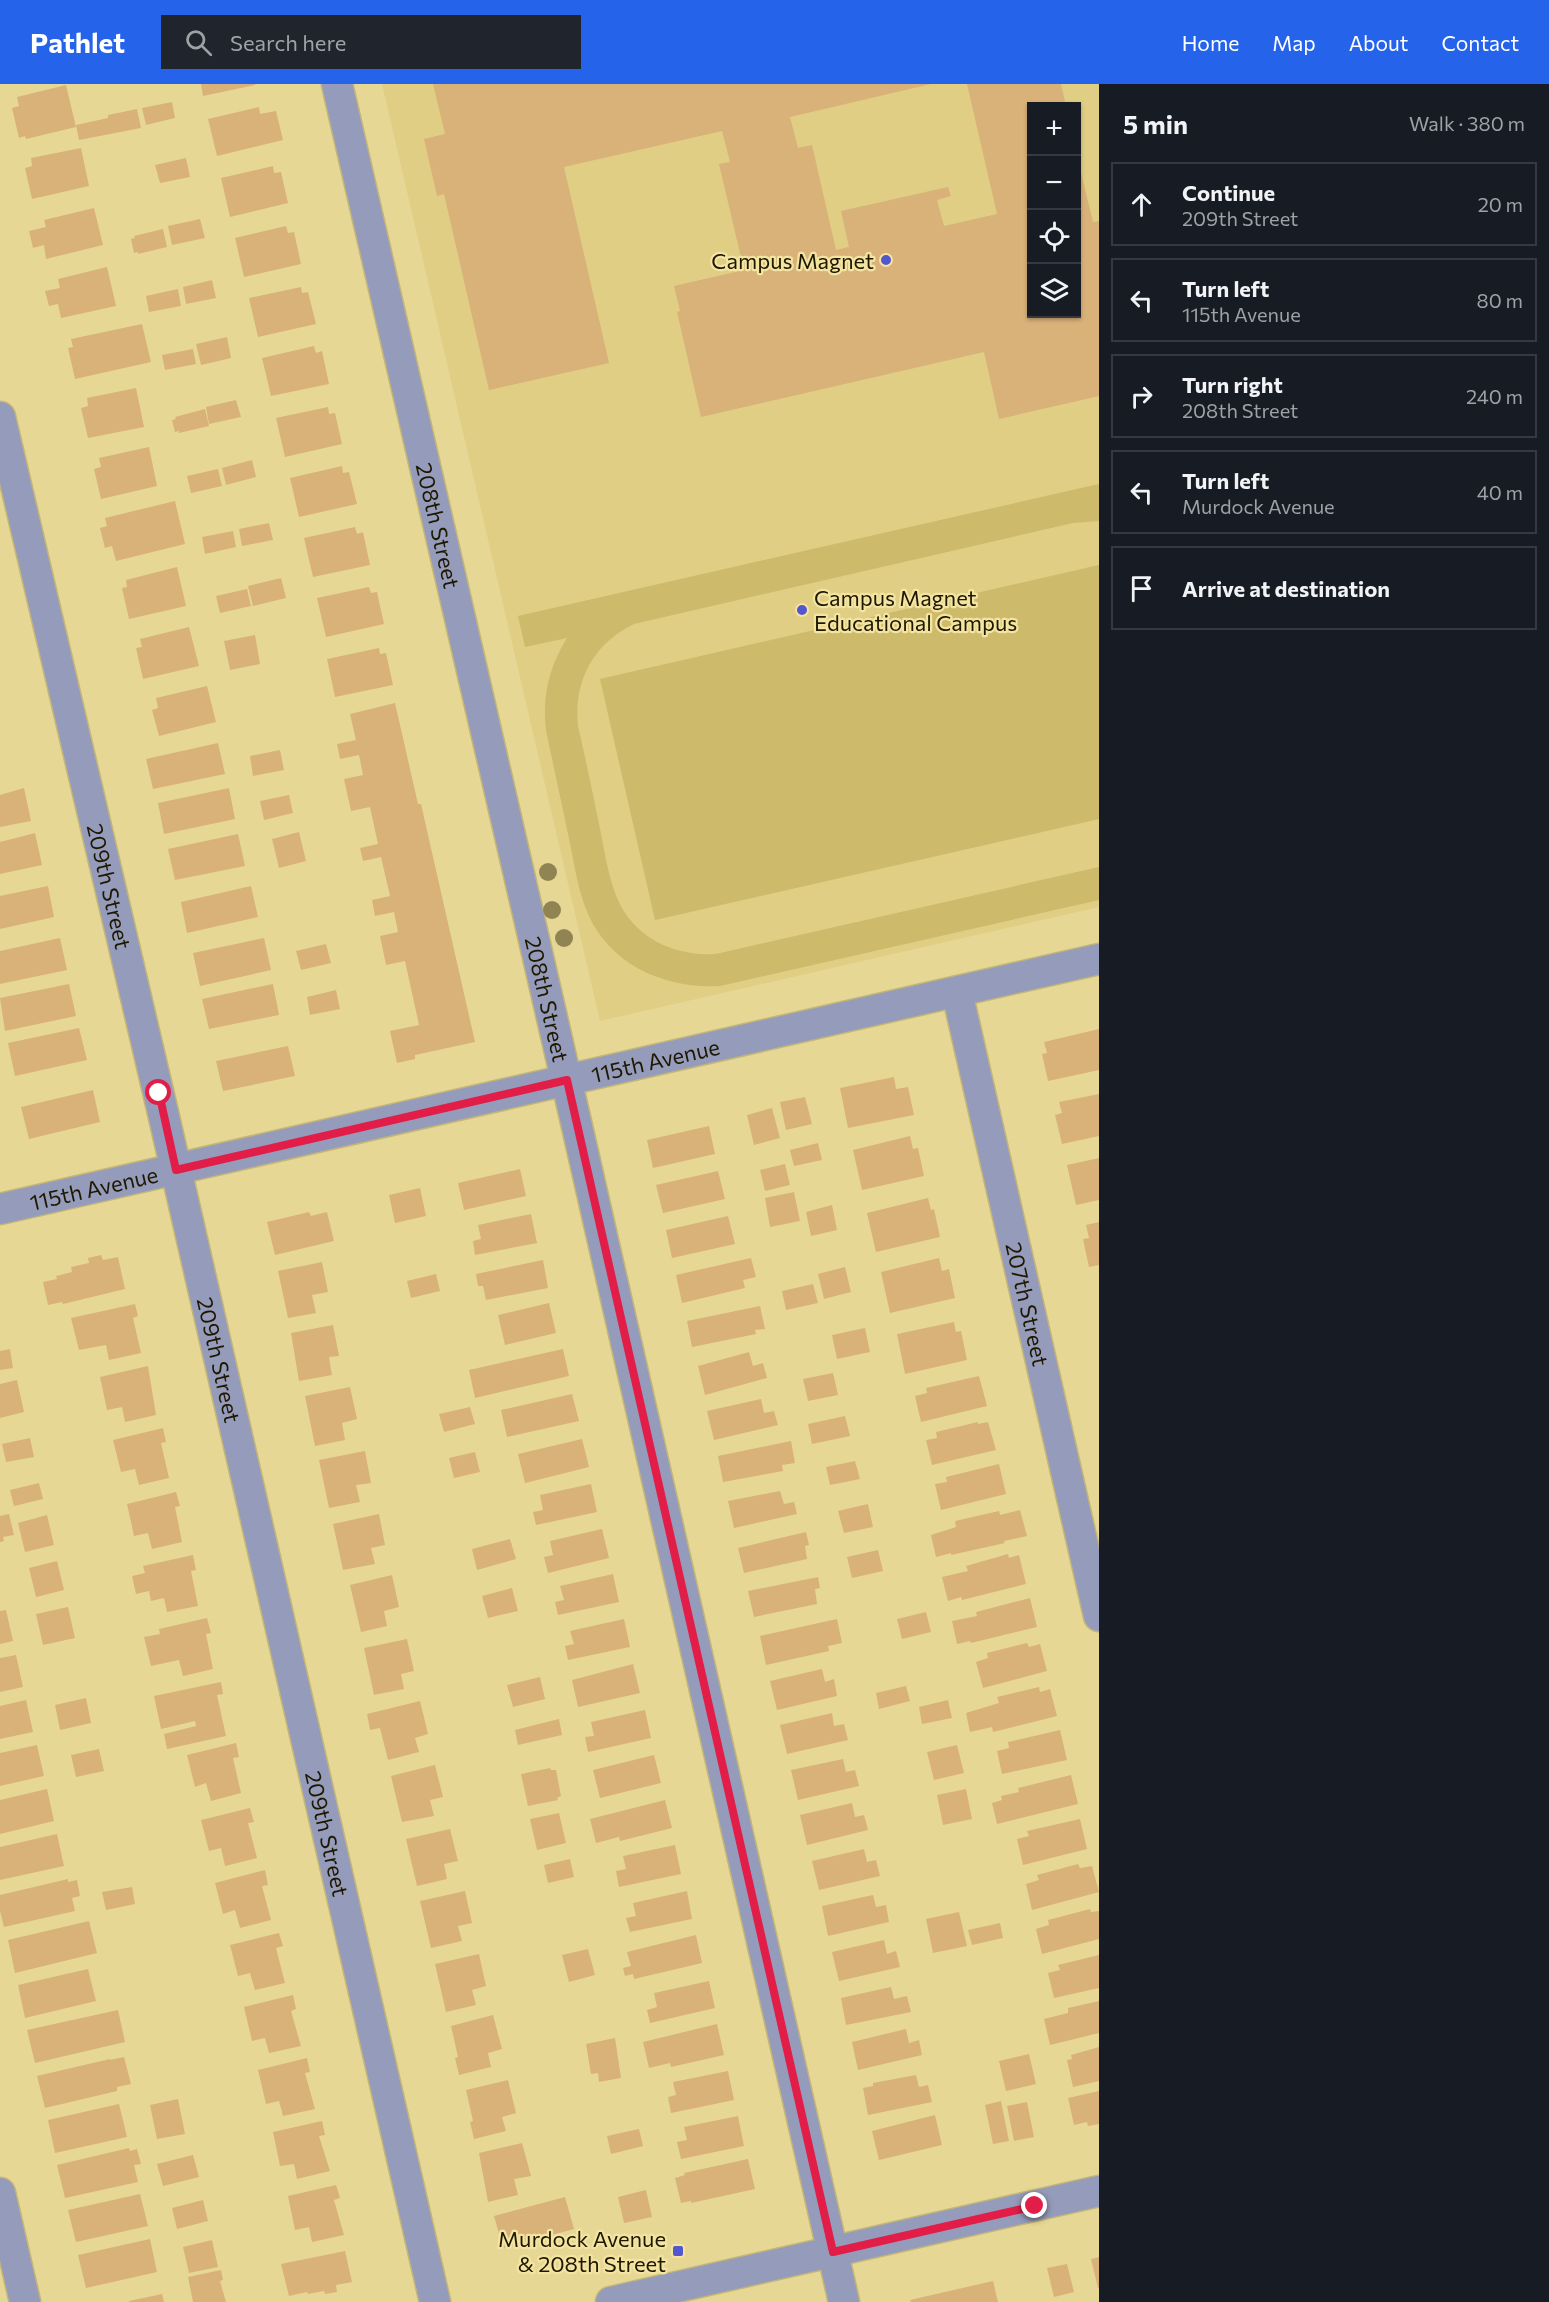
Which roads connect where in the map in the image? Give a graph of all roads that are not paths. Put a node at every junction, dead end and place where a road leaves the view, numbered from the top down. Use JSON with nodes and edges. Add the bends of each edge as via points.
{"nodes":[{"id":1,"x":337,"y":84,"type":"edge"},
{"id":2,"x":0,"y":417,"type":"edge"},
{"id":3,"x":1099,"y":959,"type":"edge"},
{"id":4,"x":957,"y":992,"type":"junction"},
{"id":5,"x":567,"y":1080,"type":"junction"},
{"id":6,"x":176,"y":1170,"type":"junction"},
{"id":7,"x":0,"y":1209,"type":"edge"},
{"id":8,"x":1099,"y":1616,"type":"edge"},
{"id":9,"x":1099,"y":2191,"type":"edge"},
{"id":10,"x":0,"y":2193,"type":"edge"},
{"id":11,"x":833,"y":2252,"type":"junction"},
{"id":12,"x":25,"y":2302,"type":"edge"},
{"id":13,"x":435,"y":2302,"type":"edge"},
{"id":14,"x":611,"y":2302,"type":"edge"},
{"id":15,"x":844,"y":2302,"type":"edge"}],
"edges":[{"from":1,"to":5,"type":"street","name":"208th Street"},
{"from":2,"to":6,"type":"street","name":"209th Street"},
{"from":3,"to":4,"type":"street","name":"115th Avenue"},
{"from":4,"to":5,"type":"street","name":"115th Avenue"},
{"from":4,"to":8,"type":"street","name":"207th Street"},
{"from":5,"to":6,"type":"street","name":"115th Avenue"},
{"from":5,"to":11,"type":"street","name":"208th Street"},
{"from":6,"to":7,"type":"street","name":"115th Avenue"},
{"from":6,"to":13,"type":"street","name":"209th Street"},
{"from":9,"to":11,"type":"street"},
{"from":10,"to":12,"type":"street"},
{"from":11,"to":14,"type":"street"},
{"from":11,"to":15,"type":"street","name":"208th Street"}]}
